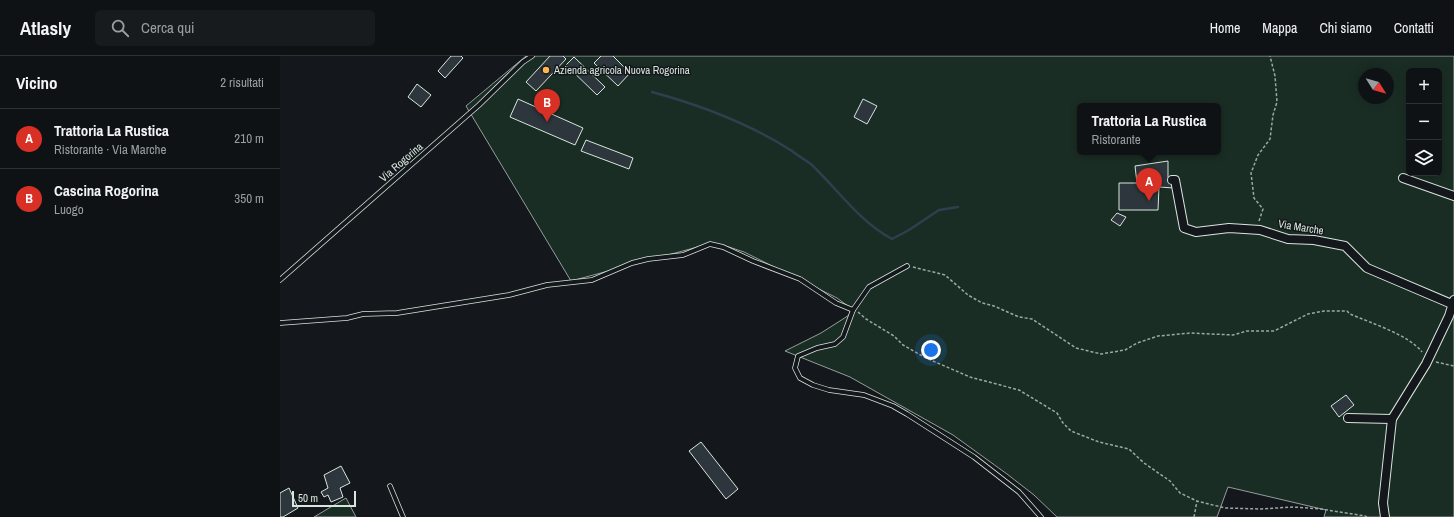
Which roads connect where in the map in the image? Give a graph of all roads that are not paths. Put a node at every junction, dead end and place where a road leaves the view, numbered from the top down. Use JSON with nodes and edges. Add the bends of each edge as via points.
{"nodes":[{"id":1,"x":532,"y":56,"type":"edge"},
{"id":2,"x":1403,"y":178,"type":"dead end"},
{"id":3,"x":1172,"y":180,"type":"dead end"},
{"id":4,"x":1454,"y":196,"type":"edge"},
{"id":5,"x":907,"y":266,"type":"road end"},
{"id":6,"x":280,"y":280,"type":"edge"},
{"id":7,"x":1453,"y":303,"type":"edge"},
{"id":8,"x":853,"y":310,"type":"junction"},
{"id":9,"x":280,"y":323,"type":"edge"},
{"id":10,"x":1348,"y":418,"type":"dead end"},
{"id":11,"x":1392,"y":419,"type":"junction"},
{"id":12,"x":390,"y":486,"type":"dead end"},
{"id":13,"x":403,"y":517,"type":"edge"},
{"id":14,"x":1041,"y":517,"type":"edge"},
{"id":15,"x":1385,"y":517,"type":"edge"}],
"edges":[{"from":1,"to":6,"type":"lane","name":"Via Rogorina"},
{"from":2,"to":4,"type":"street"},
{"from":3,"to":7,"type":"street","name":"Via Marche","via":[[1175,180],[1184,228],[1196,232],[1229,228],[1260,230],[1288,238],[1345,246],[1367,268]]},
{"from":5,"to":8,"type":"lane","via":[[869,287]]},
{"from":7,"to":11,"type":"street","name":"Via Marche","via":[[1428,360]]},
{"from":8,"to":9,"type":"lane","via":[[836,303],[800,279],[710,244],[683,255],[632,263],[592,280],[547,285],[509,295],[397,313]]},
{"from":8,"to":14,"type":"lane","via":[[843,337],[835,344],[798,356],[794,368],[800,378],[829,390],[864,396],[907,414],[974,457],[1019,492]]},
{"from":10,"to":11,"type":"street"},
{"from":11,"to":15,"type":"street","name":"Via Marche","via":[[1383,503]]},
{"from":12,"to":13,"type":"lane"}]}
